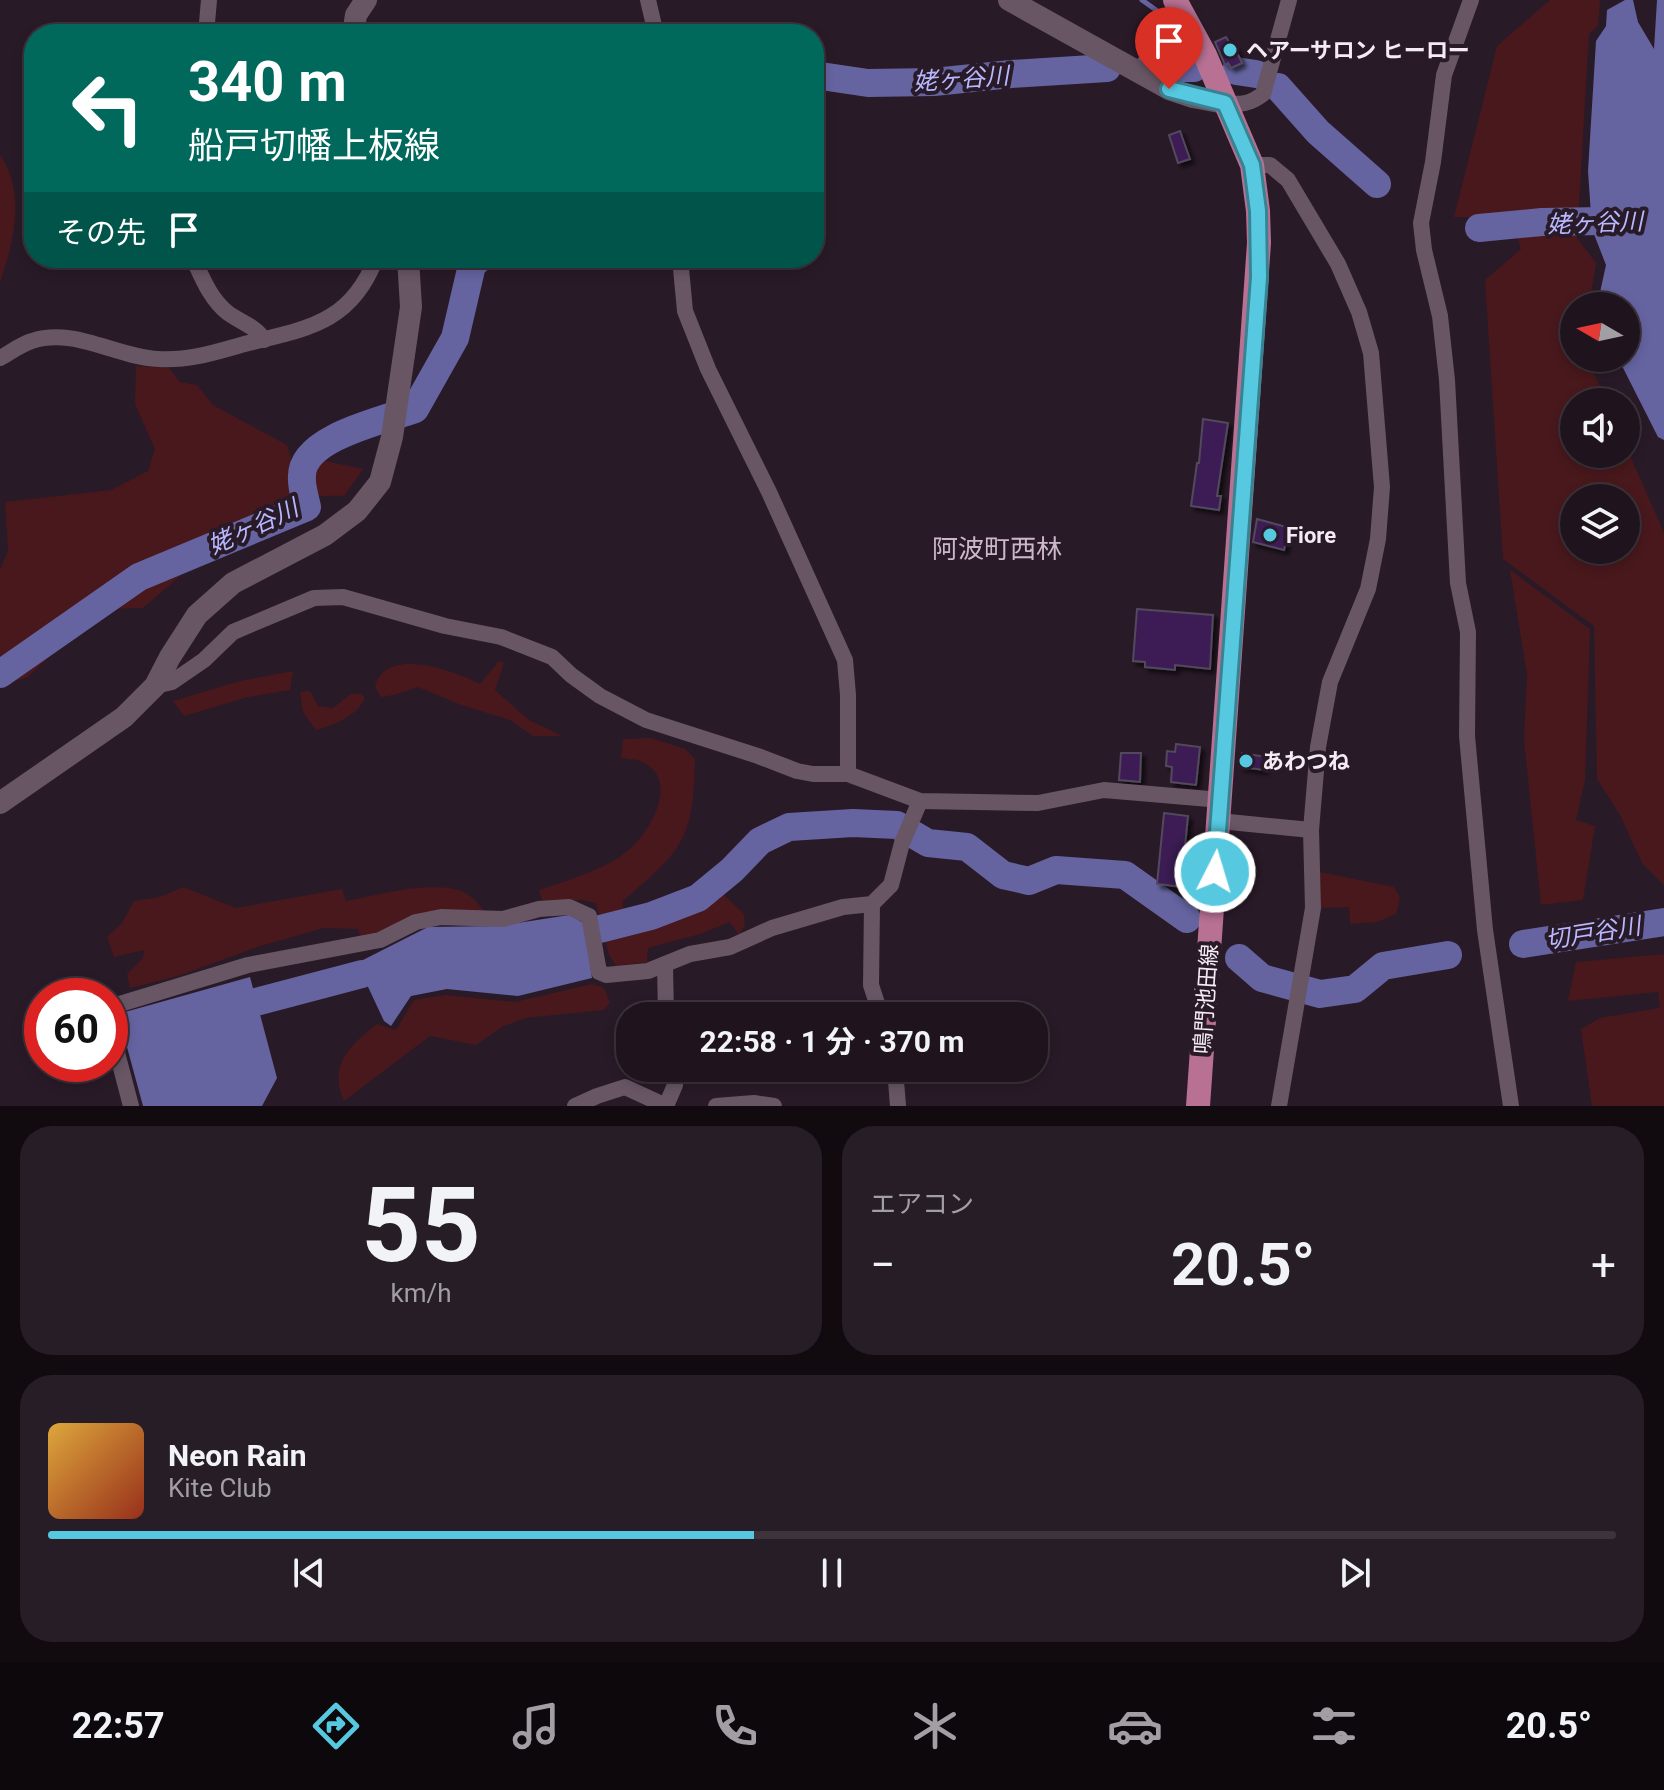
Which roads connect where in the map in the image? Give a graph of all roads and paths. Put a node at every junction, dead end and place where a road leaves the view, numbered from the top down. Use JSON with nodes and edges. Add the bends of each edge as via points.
{"nodes":[{"id":1,"x":209,"y":0,"type":"edge"},
{"id":2,"x":366,"y":0,"type":"edge"},
{"id":3,"x":648,"y":0,"type":"edge"},
{"id":4,"x":1009,"y":0,"type":"edge"},
{"id":5,"x":1175,"y":0,"type":"edge"},
{"id":6,"x":1289,"y":0,"type":"edge"},
{"id":7,"x":1471,"y":0,"type":"edge"},
{"id":8,"x":207,"y":24,"type":"edge"},
{"id":9,"x":355,"y":24,"type":"edge"},
{"id":10,"x":654,"y":24,"type":"edge"},
{"id":11,"x":1225,"y":103,"type":"junction"},
{"id":12,"x":1252,"y":165,"type":"junction"},
{"id":13,"x":198,"y":268,"type":"edge"},
{"id":14,"x":371,"y":268,"type":"edge"},
{"id":15,"x":409,"y":268,"type":"edge"},
{"id":16,"x":681,"y":268,"type":"edge"},
{"id":17,"x":264,"y":340,"type":"junction"},
{"id":18,"x":0,"y":358,"type":"edge"},
{"id":19,"x":155,"y":686,"type":"junction"},
{"id":20,"x":848,"y":774,"type":"junction"},
{"id":21,"x":920,"y":801,"type":"junction"},
{"id":22,"x":0,"y":803,"type":"edge"},
{"id":23,"x":1220,"y":811,"type":"junction"},
{"id":24,"x":1311,"y":830,"type":"junction"},
{"id":25,"x":872,"y":904,"type":"junction"},
{"id":26,"x":665,"y":964,"type":"junction"},
{"id":27,"x":128,"y":1002,"type":"edge"},
{"id":28,"x":666,"y":1002,"type":"edge"},
{"id":29,"x":876,"y":1002,"type":"edge"},
{"id":30,"x":125,"y":1082,"type":"edge"},
{"id":31,"x":674,"y":1082,"type":"edge"},
{"id":32,"x":896,"y":1082,"type":"edge"},
{"id":33,"x":131,"y":1106,"type":"edge"},
{"id":34,"x":575,"y":1106,"type":"edge"},
{"id":35,"x":666,"y":1106,"type":"edge"},
{"id":36,"x":716,"y":1106,"type":"edge"},
{"id":37,"x":774,"y":1106,"type":"edge"},
{"id":38,"x":898,"y":1106,"type":"edge"},
{"id":39,"x":1198,"y":1106,"type":"edge"},
{"id":40,"x":1279,"y":1106,"type":"edge"},
{"id":41,"x":1511,"y":1106,"type":"edge"}],
"edges":[{"from":1,"to":8,"type":"street"},
{"from":2,"to":9,"type":"street"},
{"from":3,"to":10,"type":"street"},
{"from":4,"to":11,"type":"street","via":[[1169,89]]},
{"from":5,"to":11,"type":"main road","name":"鳴門池田線"},
{"from":6,"to":11,"type":"street","via":[[1263,94],[1240,105]]},
{"from":7,"to":41,"type":"street","via":[[1444,75],[1421,223],[1447,380],[1458,583],[1468,632],[1467,736],[1485,930]]},
{"from":11,"to":12,"type":"main road","name":"鳴門池田線"},
{"from":12,"to":23,"type":"main road","name":"鳴門池田線","via":[[1259,277]]},
{"from":12,"to":24,"type":"street","via":[[1270,165],[1288,180],[1338,264],[1359,312],[1373,368],[1382,487],[1378,539],[1368,589],[1330,682]]},
{"from":13,"to":17,"type":"street","via":[[212,297]]},
{"from":14,"to":17,"type":"street","via":[[357,295],[337,312],[310,329]]},
{"from":15,"to":19,"type":"street","via":[[411,307],[380,482],[357,511],[325,535],[233,583],[197,615]]},
{"from":16,"to":20,"type":"street","via":[[685,311],[708,369],[845,660]]},
{"from":17,"to":18,"type":"street","via":[[182,361],[55,337],[32,341]]},
{"from":19,"to":20,"type":"street","via":[[172,682],[204,660],[233,632],[314,598],[343,597],[501,637],[552,657],[600,696],[646,720],[797,771]]},
{"from":19,"to":22,"type":"street","via":[[124,717]]},
{"from":20,"to":21,"type":"street"},
{"from":21,"to":23,"type":"street","via":[[1038,803],[1104,790]]},
{"from":21,"to":25,"type":"street","via":[[891,885]]},
{"from":23,"to":24,"type":"street"},
{"from":23,"to":39,"type":"main road","name":"鳴門池田線"},
{"from":24,"to":40,"type":"street","via":[[1313,908]]},
{"from":25,"to":26,"type":"street","via":[[843,907]]},
{"from":25,"to":29,"type":"street","via":[[871,985]]},
{"from":26,"to":27,"type":"street","via":[[648,971],[599,972],[589,916],[569,907],[539,909],[503,919],[441,917],[416,922],[380,940],[248,965]]},
{"from":26,"to":28,"type":"street"},
{"from":30,"to":33,"type":"street"},
{"from":31,"to":35,"type":"street"},
{"from":32,"to":38,"type":"street"},
{"from":34,"to":35,"type":"street","via":[[625,1087]]},
{"from":36,"to":37,"type":"street"}]}
